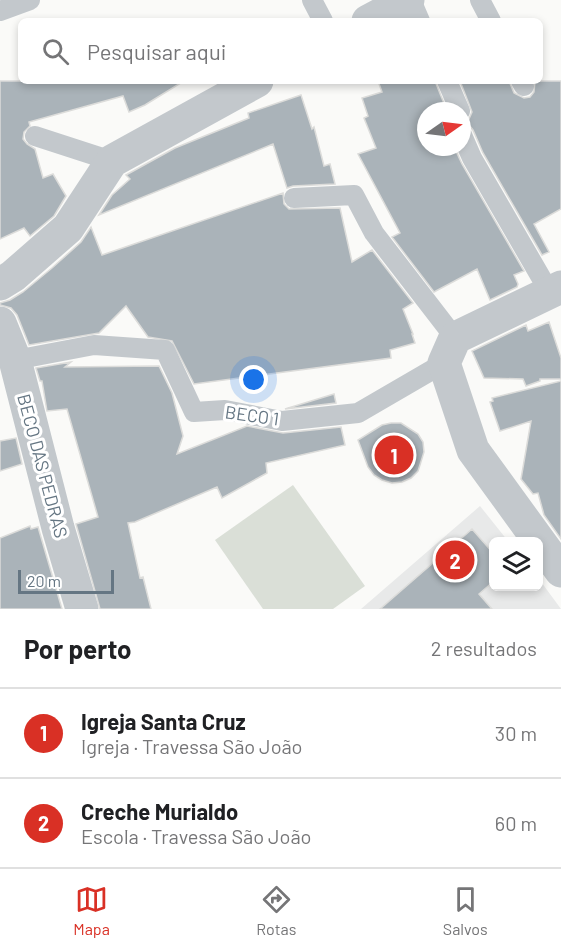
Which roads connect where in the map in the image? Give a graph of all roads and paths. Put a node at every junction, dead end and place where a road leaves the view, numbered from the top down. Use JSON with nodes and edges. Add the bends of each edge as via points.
{"nodes":[{"id":1,"x":30,"y":0,"type":"edge"},
{"id":2,"x":312,"y":0,"type":"edge"},
{"id":3,"x":409,"y":0,"type":"edge"},
{"id":4,"x":480,"y":0,"type":"edge"},
{"id":5,"x":0,"y":11,"type":"edge"},
{"id":6,"x":321,"y":18,"type":"edge"},
{"id":7,"x":374,"y":18,"type":"edge"},
{"id":8,"x":418,"y":18,"type":"edge"},
{"id":9,"x":489,"y":18,"type":"edge"},
{"id":10,"x":252,"y":84,"type":"edge"},
{"id":11,"x":448,"y":84,"type":"edge"},
{"id":12,"x":456,"y":102,"type":"edge"},
{"id":13,"x":35,"y":136,"type":"dead end"},
{"id":14,"x":471,"y":156,"type":"edge"},
{"id":15,"x":112,"y":161,"type":"junction"},
{"id":16,"x":294,"y":198,"type":"dead end"},
{"id":17,"x":0,"y":284,"type":"edge"},
{"id":18,"x":555,"y":290,"type":"edge"},
{"id":19,"x":0,"y":323,"type":"edge"},
{"id":20,"x":450,"y":351,"type":"junction"},
{"id":21,"x":15,"y":360,"type":"junction"},
{"id":22,"x":561,"y":571,"type":"edge"},
{"id":23,"x":82,"y":609,"type":"edge"}],
"edges":[{"from":1,"to":5,"type":"lane"},
{"from":2,"to":6,"type":"lane"},
{"from":3,"to":7,"type":"street"},
{"from":3,"to":8,"type":"lane"},
{"from":4,"to":9,"type":"lane"},
{"from":10,"to":15,"type":"street"},
{"from":11,"to":12,"type":"lane"},
{"from":13,"to":15,"type":"lane"},
{"from":14,"to":18,"type":"lane"},
{"from":15,"to":17,"type":"street","via":[[68,228]]},
{"from":16,"to":20,"type":"lane","via":[[354,195]]},
{"from":18,"to":20,"type":"street"},
{"from":19,"to":21,"type":"street","name":"BECO DAS PEDRAS"},
{"from":20,"to":21,"type":"lane","name":"BECO 1","via":[[358,413],[282,421],[225,410],[194,412],[165,350],[94,345]]},
{"from":20,"to":22,"type":"street","via":[[474,450]]},
{"from":21,"to":23,"type":"street","name":"BECO DAS PEDRAS"}]}
